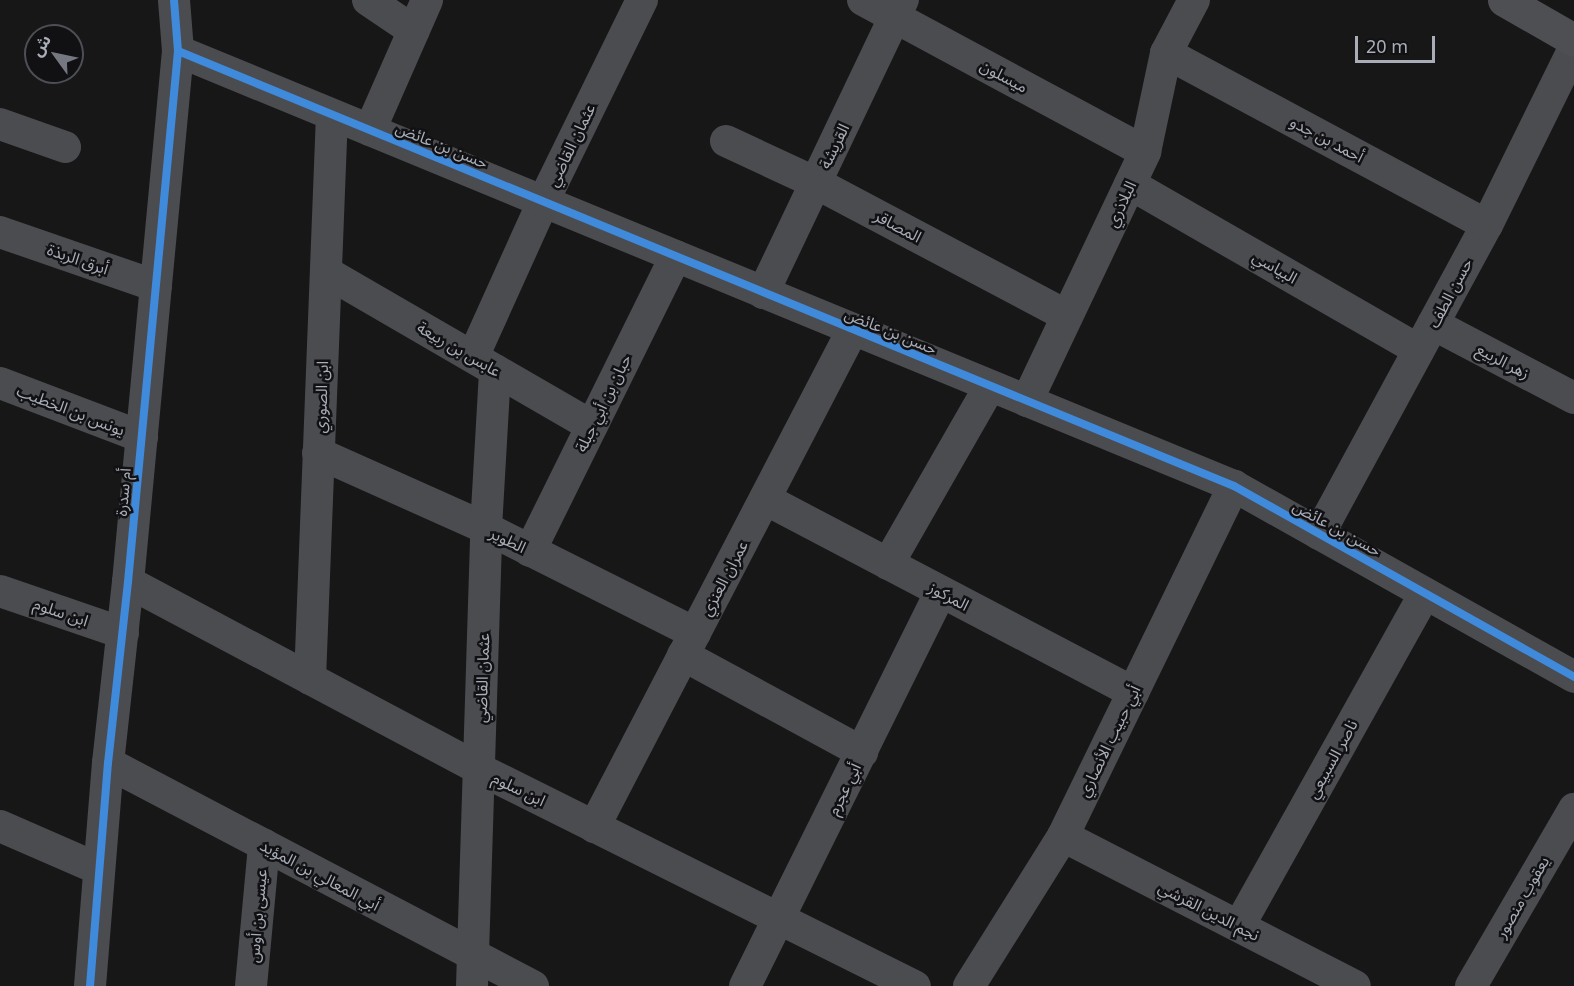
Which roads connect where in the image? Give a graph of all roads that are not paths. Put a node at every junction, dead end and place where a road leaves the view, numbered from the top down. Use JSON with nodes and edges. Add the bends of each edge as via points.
{"nodes":[{"id":1,"x":368,"y":0,"type":"edge"},
{"id":2,"x":427,"y":0,"type":"edge"},
{"id":3,"x":642,"y":0,"type":"edge"},
{"id":4,"x":863,"y":0,"type":"edge"},
{"id":5,"x":1194,"y":0,"type":"edge"},
{"id":6,"x":1504,"y":0,"type":"edge"},
{"id":7,"x":171,"y":1,"type":"edge"},
{"id":8,"x":899,"y":9,"type":"edge"},
{"id":9,"x":414,"y":31,"type":"junction"},
{"id":10,"x":1574,"y":40,"type":"edge"},
{"id":11,"x":1574,"y":48,"type":"edge"},
{"id":12,"x":178,"y":51,"type":"junction"},
{"id":13,"x":1166,"y":53,"type":"junction"},
{"id":14,"x":332,"y":115,"type":"junction"},
{"id":15,"x":0,"y":124,"type":"edge"},
{"id":16,"x":370,"y":130,"type":"junction"},
{"id":17,"x":726,"y":141,"type":"dead end"},
{"id":18,"x":65,"y":147,"type":"dead end"},
{"id":19,"x":1145,"y":152,"type":"junction"},
{"id":20,"x":816,"y":183,"type":"junction"},
{"id":21,"x":1130,"y":184,"type":"junction"},
{"id":22,"x":543,"y":202,"type":"junction"},
{"id":23,"x":1487,"y":225,"type":"junction"},
{"id":24,"x":0,"y":232,"type":"edge"},
{"id":25,"x":676,"y":256,"type":"junction"},
{"id":26,"x":326,"y":272,"type":"junction"},
{"id":27,"x":156,"y":286,"type":"junction"},
{"id":28,"x":763,"y":292,"type":"junction"},
{"id":29,"x":1067,"y":316,"type":"junction"},
{"id":30,"x":853,"y":329,"type":"junction"},
{"id":31,"x":1426,"y":337,"type":"junction"},
{"id":32,"x":484,"y":364,"type":"junction"},
{"id":33,"x":0,"y":382,"type":"edge"},
{"id":34,"x":990,"y":386,"type":"junction"},
{"id":35,"x":1574,"y":398,"type":"edge"},
{"id":36,"x":1027,"y":401,"type":"junction"},
{"id":37,"x":592,"y":426,"type":"junction"},
{"id":38,"x":142,"y":437,"type":"junction"},
{"id":39,"x":318,"y":453,"type":"junction"},
{"id":40,"x":1234,"y":486,"type":"junction"},
{"id":41,"x":765,"y":499,"type":"junction"},
{"id":42,"x":486,"y":528,"type":"junction"},
{"id":43,"x":1319,"y":534,"type":"junction"},
{"id":44,"x":531,"y":550,"type":"junction"},
{"id":45,"x":888,"y":564,"type":"junction"},
{"id":46,"x":128,"y":582,"type":"junction"},
{"id":47,"x":0,"y":591,"type":"edge"},
{"id":48,"x":941,"y":591,"type":"junction"},
{"id":49,"x":1425,"y":593,"type":"junction"},
{"id":50,"x":123,"y":633,"type":"junction"},
{"id":51,"x":689,"y":644,"type":"junction"},
{"id":52,"x":1574,"y":677,"type":"edge"},
{"id":53,"x":310,"y":679,"type":"junction"},
{"id":54,"x":1133,"y":692,"type":"junction"},
{"id":55,"x":862,"y":752,"type":"junction"},
{"id":56,"x":108,"y":763,"type":"junction"},
{"id":57,"x":479,"y":770,"type":"junction"},
{"id":58,"x":1574,"y":808,"type":"edge"},
{"id":59,"x":0,"y":826,"type":"edge"},
{"id":60,"x":594,"y":827,"type":"junction"},
{"id":61,"x":1063,"y":836,"type":"junction"},
{"id":62,"x":1565,"y":844,"type":"edge"},
{"id":63,"x":264,"y":845,"type":"junction"},
{"id":64,"x":99,"y":869,"type":"junction"},
{"id":65,"x":780,"y":919,"type":"junction"},
{"id":66,"x":1239,"y":926,"type":"junction"},
{"id":67,"x":473,"y":971,"type":"edge"},
{"id":68,"x":90,"y":986,"type":"edge"},
{"id":69,"x":251,"y":986,"type":"edge"},
{"id":70,"x":533,"y":986,"type":"edge"},
{"id":71,"x":745,"y":986,"type":"edge"},
{"id":72,"x":915,"y":986,"type":"edge"},
{"id":73,"x":969,"y":986,"type":"edge"},
{"id":74,"x":1355,"y":986,"type":"edge"},
{"id":75,"x":1471,"y":986,"type":"edge"}],
"edges":[{"from":1,"to":9,"type":"street"},
{"from":2,"to":9,"type":"street"},
{"from":3,"to":22,"type":"street","name":"عثمان القاضي"},
{"from":4,"to":8,"type":"street","name":"ميسلون"},
{"from":5,"to":13,"type":"street","name":"البلاذري"},
{"from":6,"to":10,"type":"main road"},
{"from":7,"to":12,"type":"street","name":"أم سدرة"},
{"from":8,"to":19,"type":"street","name":"ميسلون"},
{"from":8,"to":20,"type":"street","name":"القريشة"},
{"from":9,"to":16,"type":"street"},
{"from":11,"to":23,"type":"street","name":"حسن الطف"},
{"from":12,"to":14,"type":"street","name":"حسن بن عائض"},
{"from":12,"to":27,"type":"street","name":"أم سدرة"},
{"from":13,"to":19,"type":"street","name":"البلاذري"},
{"from":13,"to":23,"type":"street","name":"أحمد بن جدو"},
{"from":14,"to":16,"type":"street","name":"حسن بن عائض"},
{"from":14,"to":26,"type":"street","name":"ابن الصوري"},
{"from":15,"to":18,"type":"street"},
{"from":16,"to":22,"type":"street","name":"حسن بن عائض"},
{"from":17,"to":20,"type":"street","name":"المصاقر"},
{"from":19,"to":21,"type":"street","name":"البلاذري"},
{"from":20,"to":28,"type":"street","name":"القريشة"},
{"from":20,"to":29,"type":"street","name":"المصاقر"},
{"from":21,"to":29,"type":"street","name":"البلاذري"},
{"from":21,"to":31,"type":"street","name":"البياسي"},
{"from":22,"to":25,"type":"street","name":"حسن بن عائض"},
{"from":22,"to":32,"type":"street","name":"عثمان القاضي"},
{"from":23,"to":31,"type":"street","name":"حسن الطف"},
{"from":24,"to":27,"type":"street","name":"أبرق الربذة"},
{"from":25,"to":28,"type":"street","name":"حسن بن عائض"},
{"from":25,"to":37,"type":"street","name":"حبان بن أبي جبلة"},
{"from":26,"to":32,"type":"street","name":"عابس بن ربيعة"},
{"from":26,"to":39,"type":"street","name":"ابن الصوري"},
{"from":27,"to":38,"type":"street","name":"أم سدرة"},
{"from":28,"to":30,"type":"street","name":"حسن بن عائض"},
{"from":29,"to":36,"type":"street","name":"البلاذري"},
{"from":30,"to":34,"type":"street","name":"حسن بن عائض"},
{"from":30,"to":41,"type":"street","name":"عمران العنزي"},
{"from":31,"to":35,"type":"street","name":"زهر الربيع"},
{"from":31,"to":43,"type":"street","name":"حسن الطف"},
{"from":32,"to":37,"type":"street","name":"عابس بن ربيعة"},
{"from":32,"to":42,"type":"street","name":"عثمان القاضي"},
{"from":33,"to":38,"type":"street","name":"يونس بن الخطيب"},
{"from":34,"to":36,"type":"street","name":"حسن بن عائض"},
{"from":34,"to":45,"type":"street"},
{"from":36,"to":40,"type":"street","name":"حسن بن عائض"},
{"from":37,"to":44,"type":"street","name":"حبان بن أبي جبلة"},
{"from":38,"to":46,"type":"street","name":"أم سدرة"},
{"from":39,"to":42,"type":"street","name":"الطوير"},
{"from":39,"to":53,"type":"street","name":"ابن الصوري"},
{"from":40,"to":43,"type":"street","name":"حسن بن عائض"},
{"from":40,"to":54,"type":"street","name":"أبي حبيب الأنصاري"},
{"from":41,"to":45,"type":"street","name":"المركوز"},
{"from":41,"to":51,"type":"street","name":"عمران العنزي"},
{"from":42,"to":44,"type":"street","name":"الطوير"},
{"from":42,"to":57,"type":"street","name":"عثمان القاضي"},
{"from":43,"to":49,"type":"street","name":"حسن بن عائض"},
{"from":44,"to":51,"type":"street","name":"الطوير"},
{"from":45,"to":48,"type":"street","name":"المركوز"},
{"from":46,"to":50,"type":"street","name":"أم سدرة"},
{"from":46,"to":53,"type":"street","name":"ابن سلوم"},
{"from":47,"to":50,"type":"street","name":"ابن سلوم"},
{"from":48,"to":54,"type":"street","name":"المركوز"},
{"from":48,"to":55,"type":"street","name":"أبي عجرم"},
{"from":49,"to":52,"type":"street","name":"حسن بن عائض"},
{"from":49,"to":66,"type":"street","name":"ناصر السبيعي"},
{"from":50,"to":56,"type":"street","name":"أم سدرة"},
{"from":51,"to":55,"type":"street","name":"الطوير"},
{"from":51,"to":60,"type":"street","name":"عمران العنزي"},
{"from":53,"to":57,"type":"street","name":"ابن سلوم"},
{"from":54,"to":61,"type":"street","name":"أبي حبيب الأنصاري"},
{"from":55,"to":65,"type":"street","name":"أبي عجرم"},
{"from":56,"to":63,"type":"street","name":"أبي المعالي بن المؤيد"},
{"from":56,"to":64,"type":"street","name":"أم سدرة"},
{"from":57,"to":60,"type":"street","name":"ابن سلوم"},
{"from":57,"to":67,"type":"street","name":"عثمان القاضي"},
{"from":58,"to":62,"type":"street","name":"يعقوب منصور"},
{"from":59,"to":64,"type":"street"},
{"from":60,"to":65,"type":"street","name":"ابن سلوم"},
{"from":61,"to":66,"type":"street","name":"نجم الدين القرشي"},
{"from":61,"to":73,"type":"street","name":"أبي حبيب الأنصاري"},
{"from":62,"to":75,"type":"street","name":"يعقوب منصور"},
{"from":63,"to":67,"type":"street","name":"أبي المعالي بن المؤيد"},
{"from":63,"to":69,"type":"street","name":"عيسى بن أوس"},
{"from":64,"to":68,"type":"street","name":"أم سدرة"},
{"from":65,"to":71,"type":"street","name":"أبي عجرم"},
{"from":65,"to":72,"type":"street","name":"ابن سلوم"},
{"from":66,"to":74,"type":"street","name":"نجم الدين القرشي"},
{"from":67,"to":70,"type":"street","name":"أبي المعالي بن المؤيد"}]}
